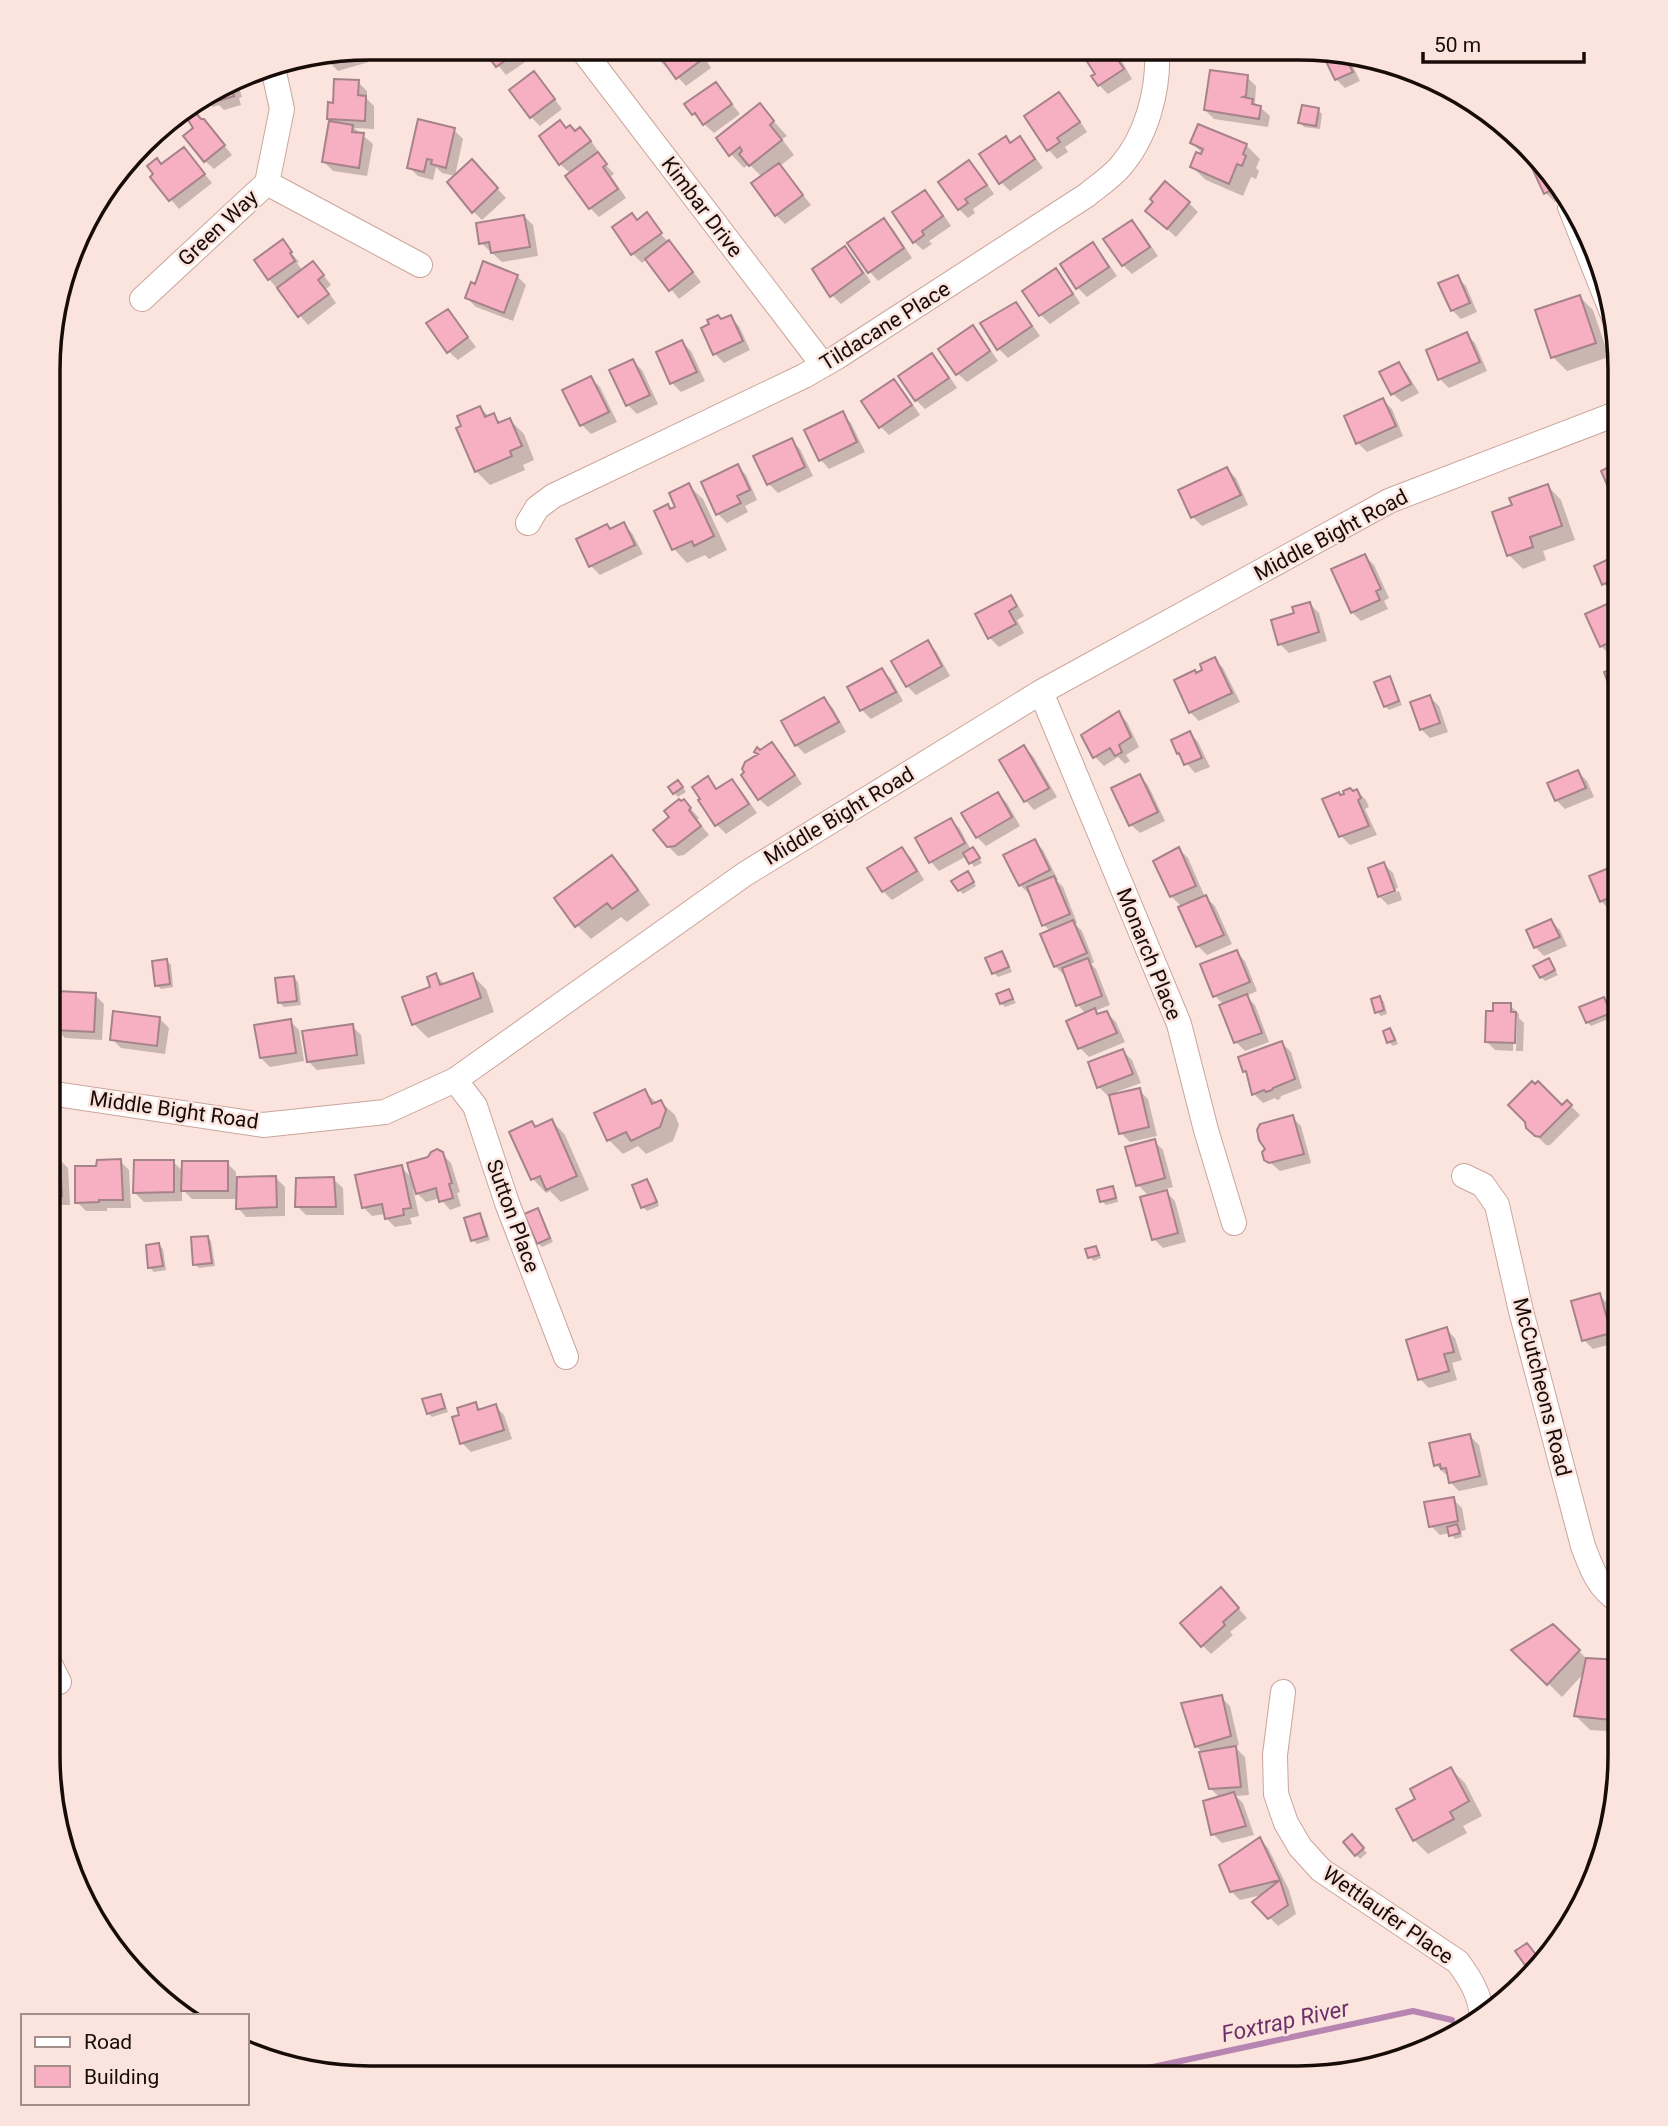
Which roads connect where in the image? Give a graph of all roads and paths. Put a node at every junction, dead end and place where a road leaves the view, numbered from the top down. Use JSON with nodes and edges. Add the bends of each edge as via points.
{"nodes":[{"id":1,"x":590,"y":60,"type":"edge"},
{"id":2,"x":1157,"y":60,"type":"edge"},
{"id":3,"x":275,"y":75,"type":"edge"},
{"id":4,"x":267,"y":183,"type":"junction"},
{"id":5,"x":1565,"y":212,"type":"edge"},
{"id":6,"x":420,"y":265,"type":"dead end"},
{"id":7,"x":142,"y":299,"type":"dead end"},
{"id":8,"x":1601,"y":302,"type":"edge"},
{"id":9,"x":823,"y":365,"type":"junction"},
{"id":10,"x":1608,"y":417,"type":"edge"},
{"id":11,"x":528,"y":523,"type":"dead end"},
{"id":12,"x":1041,"y":692,"type":"junction"},
{"id":13,"x":455,"y":1080,"type":"junction"},
{"id":14,"x":59,"y":1095,"type":"edge"},
{"id":15,"x":1464,"y":1176,"type":"dead end"},
{"id":16,"x":1234,"y":1223,"type":"dead end"},
{"id":17,"x":566,"y":1357,"type":"dead end"},
{"id":18,"x":1608,"y":1595,"type":"edge"},
{"id":19,"x":1283,"y":1692,"type":"dead end"},
{"id":20,"x":1481,"y":2006,"type":"edge"}],
"edges":[{"from":1,"to":9,"type":"street","name":"Kimbar Drive"},
{"from":2,"to":9,"type":"street","name":"Tildacane Place","via":[[1149,111],[1119,168],[1087,195]]},
{"from":3,"to":4,"type":"street","name":"Green Way","via":[[282,109]]},
{"from":4,"to":6,"type":"street"},
{"from":4,"to":7,"type":"street","name":"Green Way"},
{"from":5,"to":8,"type":"lane"},
{"from":9,"to":11,"type":"street","name":"Tildacane Place","via":[[553,496],[537,508]]},
{"from":10,"to":12,"type":"street","name":"Middle Bight Road","via":[[1389,501]]},
{"from":12,"to":13,"type":"street","name":"Middle Bight Road","via":[[745,874]]},
{"from":12,"to":16,"type":"street","name":"Monarch Place","via":[[1179,1024]]},
{"from":13,"to":14,"type":"street","name":"Middle Bight Road","via":[[385,1112],[263,1125]]},
{"from":13,"to":17,"type":"street","name":"Sutton Place","via":[[475,1107]]},
{"from":15,"to":18,"type":"street","name":"McCutcheons Road","via":[[1483,1185],[1497,1205],[1583,1546]]},
{"from":19,"to":20,"type":"street","name":"Wettlaufer Place","via":[[1275,1755],[1276,1794],[1300,1847],[1321,1870],[1458,1962],[1474,1984]]}]}
